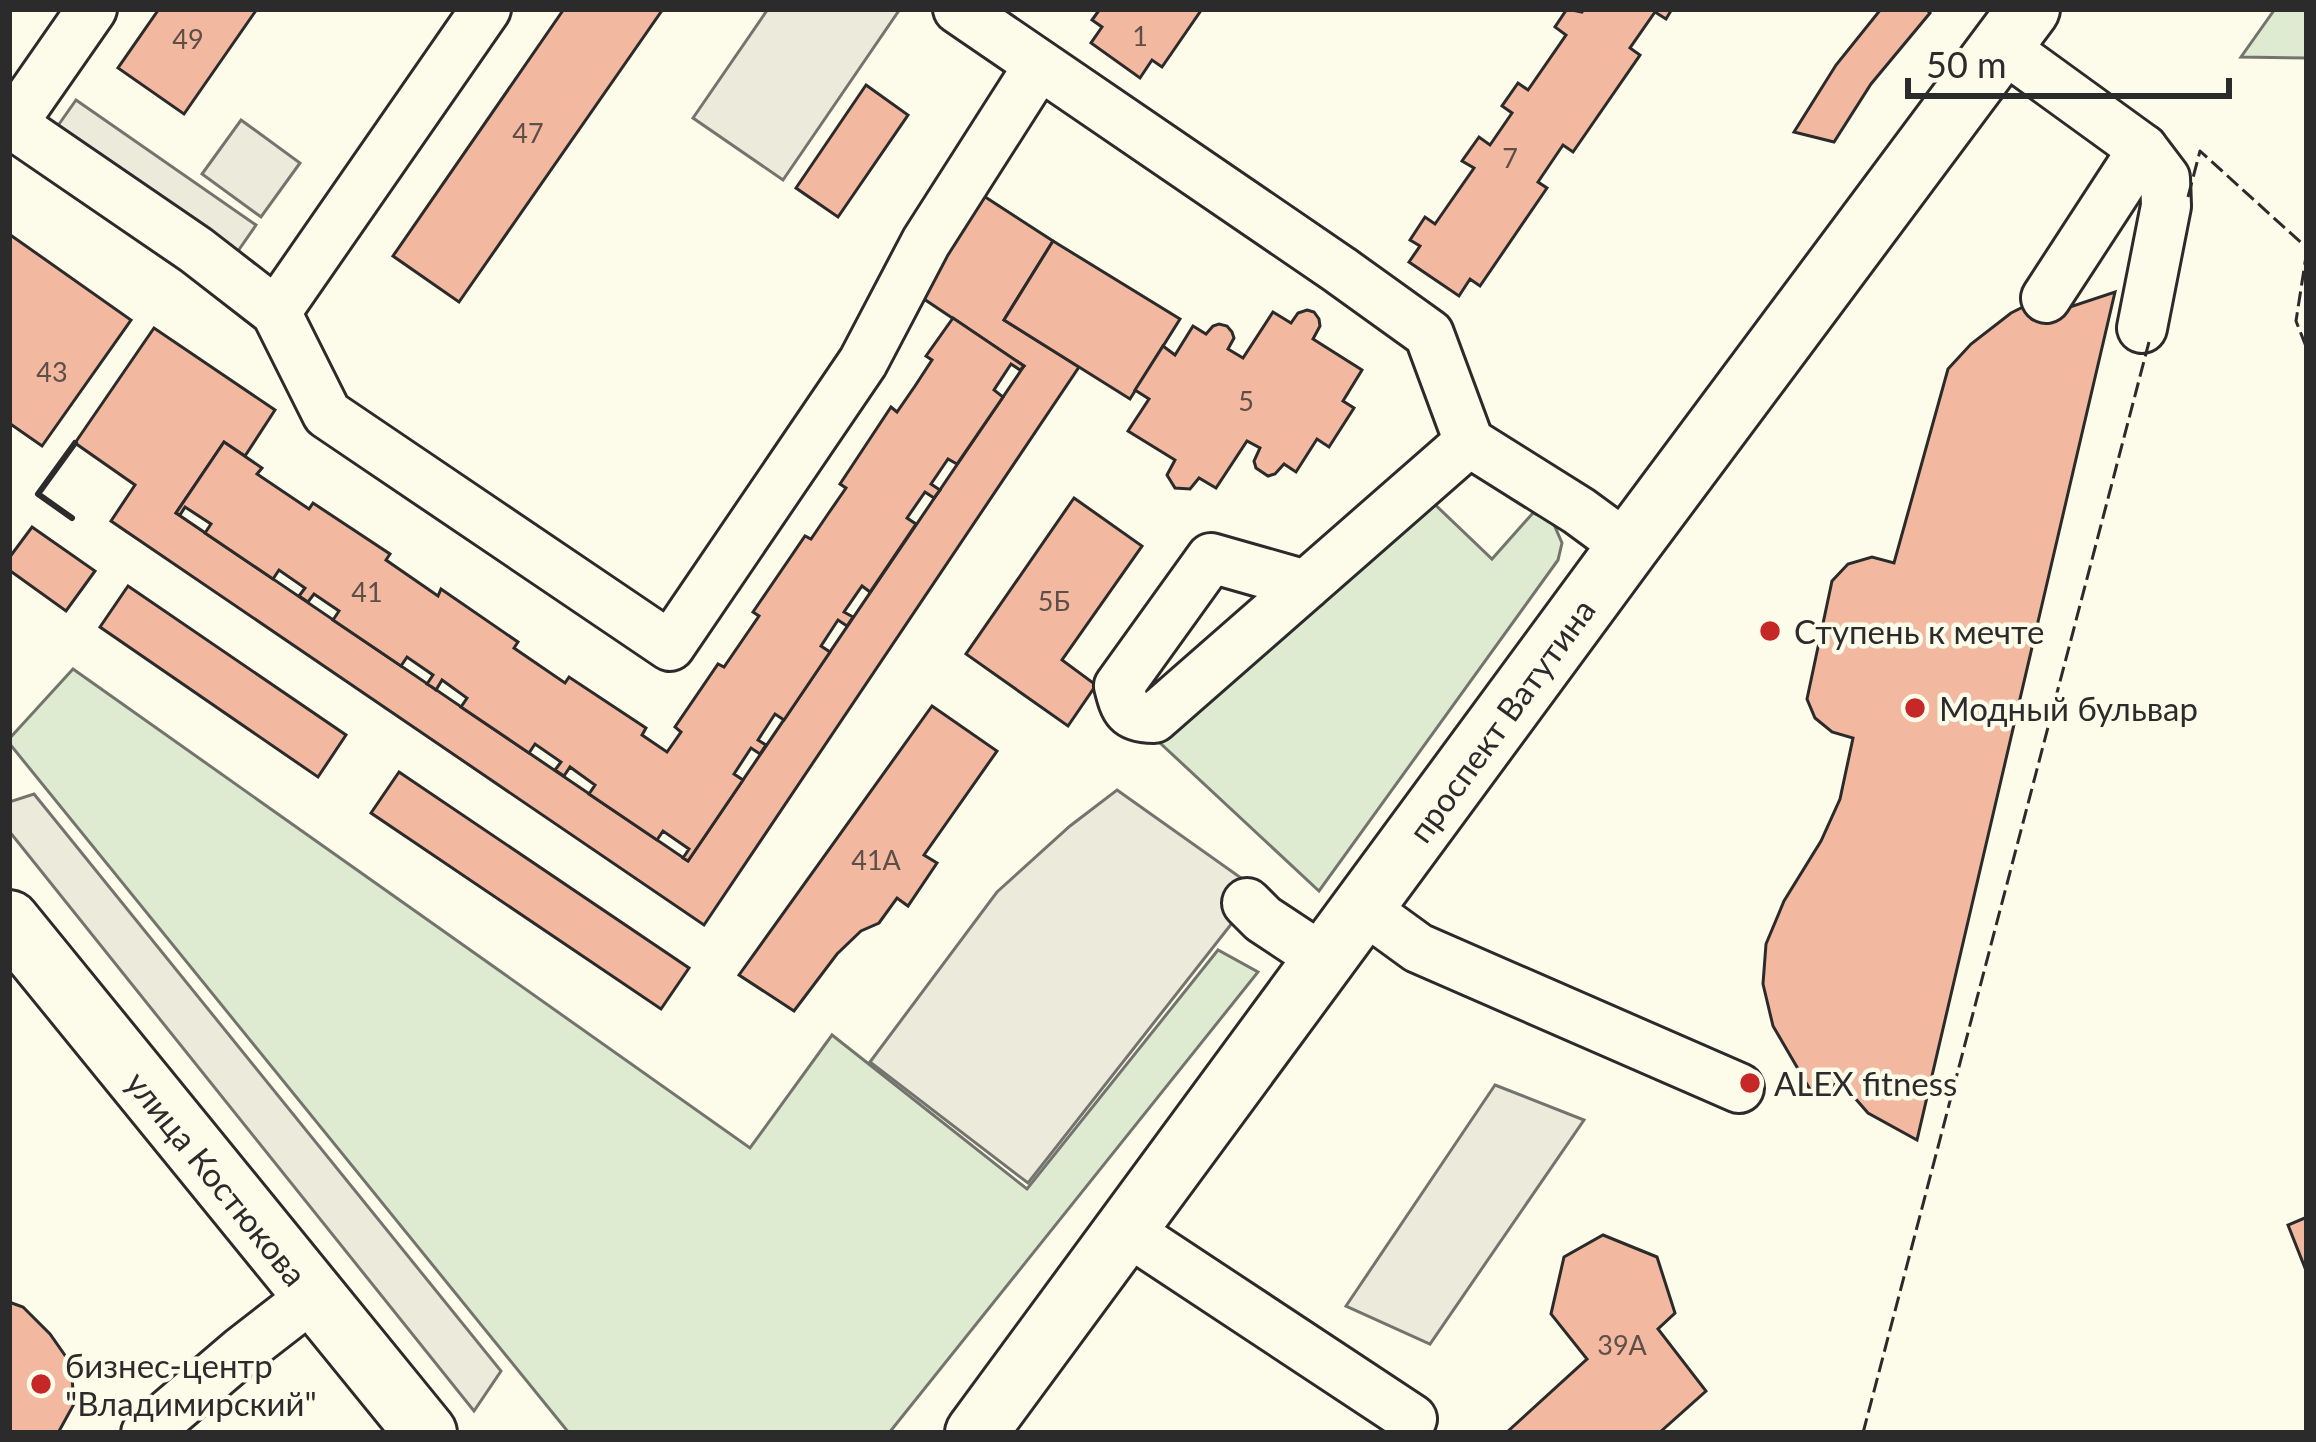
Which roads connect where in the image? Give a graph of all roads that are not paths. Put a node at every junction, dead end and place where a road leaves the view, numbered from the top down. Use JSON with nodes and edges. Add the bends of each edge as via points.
{"nodes":[{"id":1,"x":92,"y":9,"type":"edge"},
{"id":2,"x":486,"y":9,"type":"edge"},
{"id":3,"x":958,"y":9,"type":"edge"},
{"id":4,"x":2015,"y":28,"type":"edge"},
{"id":5,"x":1039,"y":65,"type":"junction"},
{"id":6,"x":11,"y":123,"type":"edge"},
{"id":7,"x":2143,"y":149,"type":"junction"},
{"id":8,"x":2046,"y":298,"type":"dead end"},
{"id":9,"x":276,"y":312,"type":"junction"},
{"id":10,"x":2142,"y":328,"type":"dead end"},
{"id":11,"x":1469,"y":442,"type":"junction"},
{"id":12,"x":1628,"y":547,"type":"junction"},
{"id":13,"x":1306,"y":585,"type":"dead end"},
{"id":14,"x":1247,"y":903,"type":"dead end"},
{"id":15,"x":1363,"y":908,"type":"junction"},
{"id":16,"x":9,"y":921,"type":"edge"},
{"id":17,"x":1324,"y":960,"type":"junction"},
{"id":18,"x":1739,"y":1088,"type":"dead end"},
{"id":19,"x":1126,"y":1230,"type":"junction"},
{"id":20,"x":313,"y":1296,"type":"junction"},
{"id":21,"x":1412,"y":1419,"type":"dead end"},
{"id":22,"x":146,"y":1433,"type":"edge"},
{"id":23,"x":426,"y":1433,"type":"edge"},
{"id":24,"x":976,"y":1433,"type":"edge"}],
"edges":[{"from":1,"to":6,"type":"lane"},
{"from":2,"to":9,"type":"lane"},
{"from":3,"to":5,"type":"lane"},
{"from":4,"to":7,"type":"lane"},
{"from":4,"to":12,"type":"main road","name":"проспект Ватутина"},
{"from":5,"to":9,"type":"lane","via":[[926,242],[863,362],[670,646],[327,414]]},
{"from":5,"to":11,"type":"lane","via":[[1429,334]]},
{"from":6,"to":9,"type":"lane"},
{"from":7,"to":8,"type":"lane"},
{"from":7,"to":10,"type":"lane","via":[[2165,178],[2166,206]]},
{"from":11,"to":12,"type":"lane"},
{"from":11,"to":13,"type":"lane"},
{"from":12,"to":15,"type":"main road","name":"проспект Ватутина"},
{"from":14,"to":17,"type":"lane"},
{"from":15,"to":17,"type":"main road","name":"проспект Ватутина"},
{"from":15,"to":18,"type":"lane","via":[[1418,947]]},
{"from":16,"to":20,"type":"main road","name":"улица Костюкова"},
{"from":17,"to":19,"type":"main road","name":"проспект Ватутина"},
{"from":19,"to":21,"type":"lane"},
{"from":19,"to":24,"type":"main road","name":"проспект Ватутина"},
{"from":20,"to":22,"type":"lane"},
{"from":20,"to":23,"type":"main road","name":"улица Костюкова"}]}
